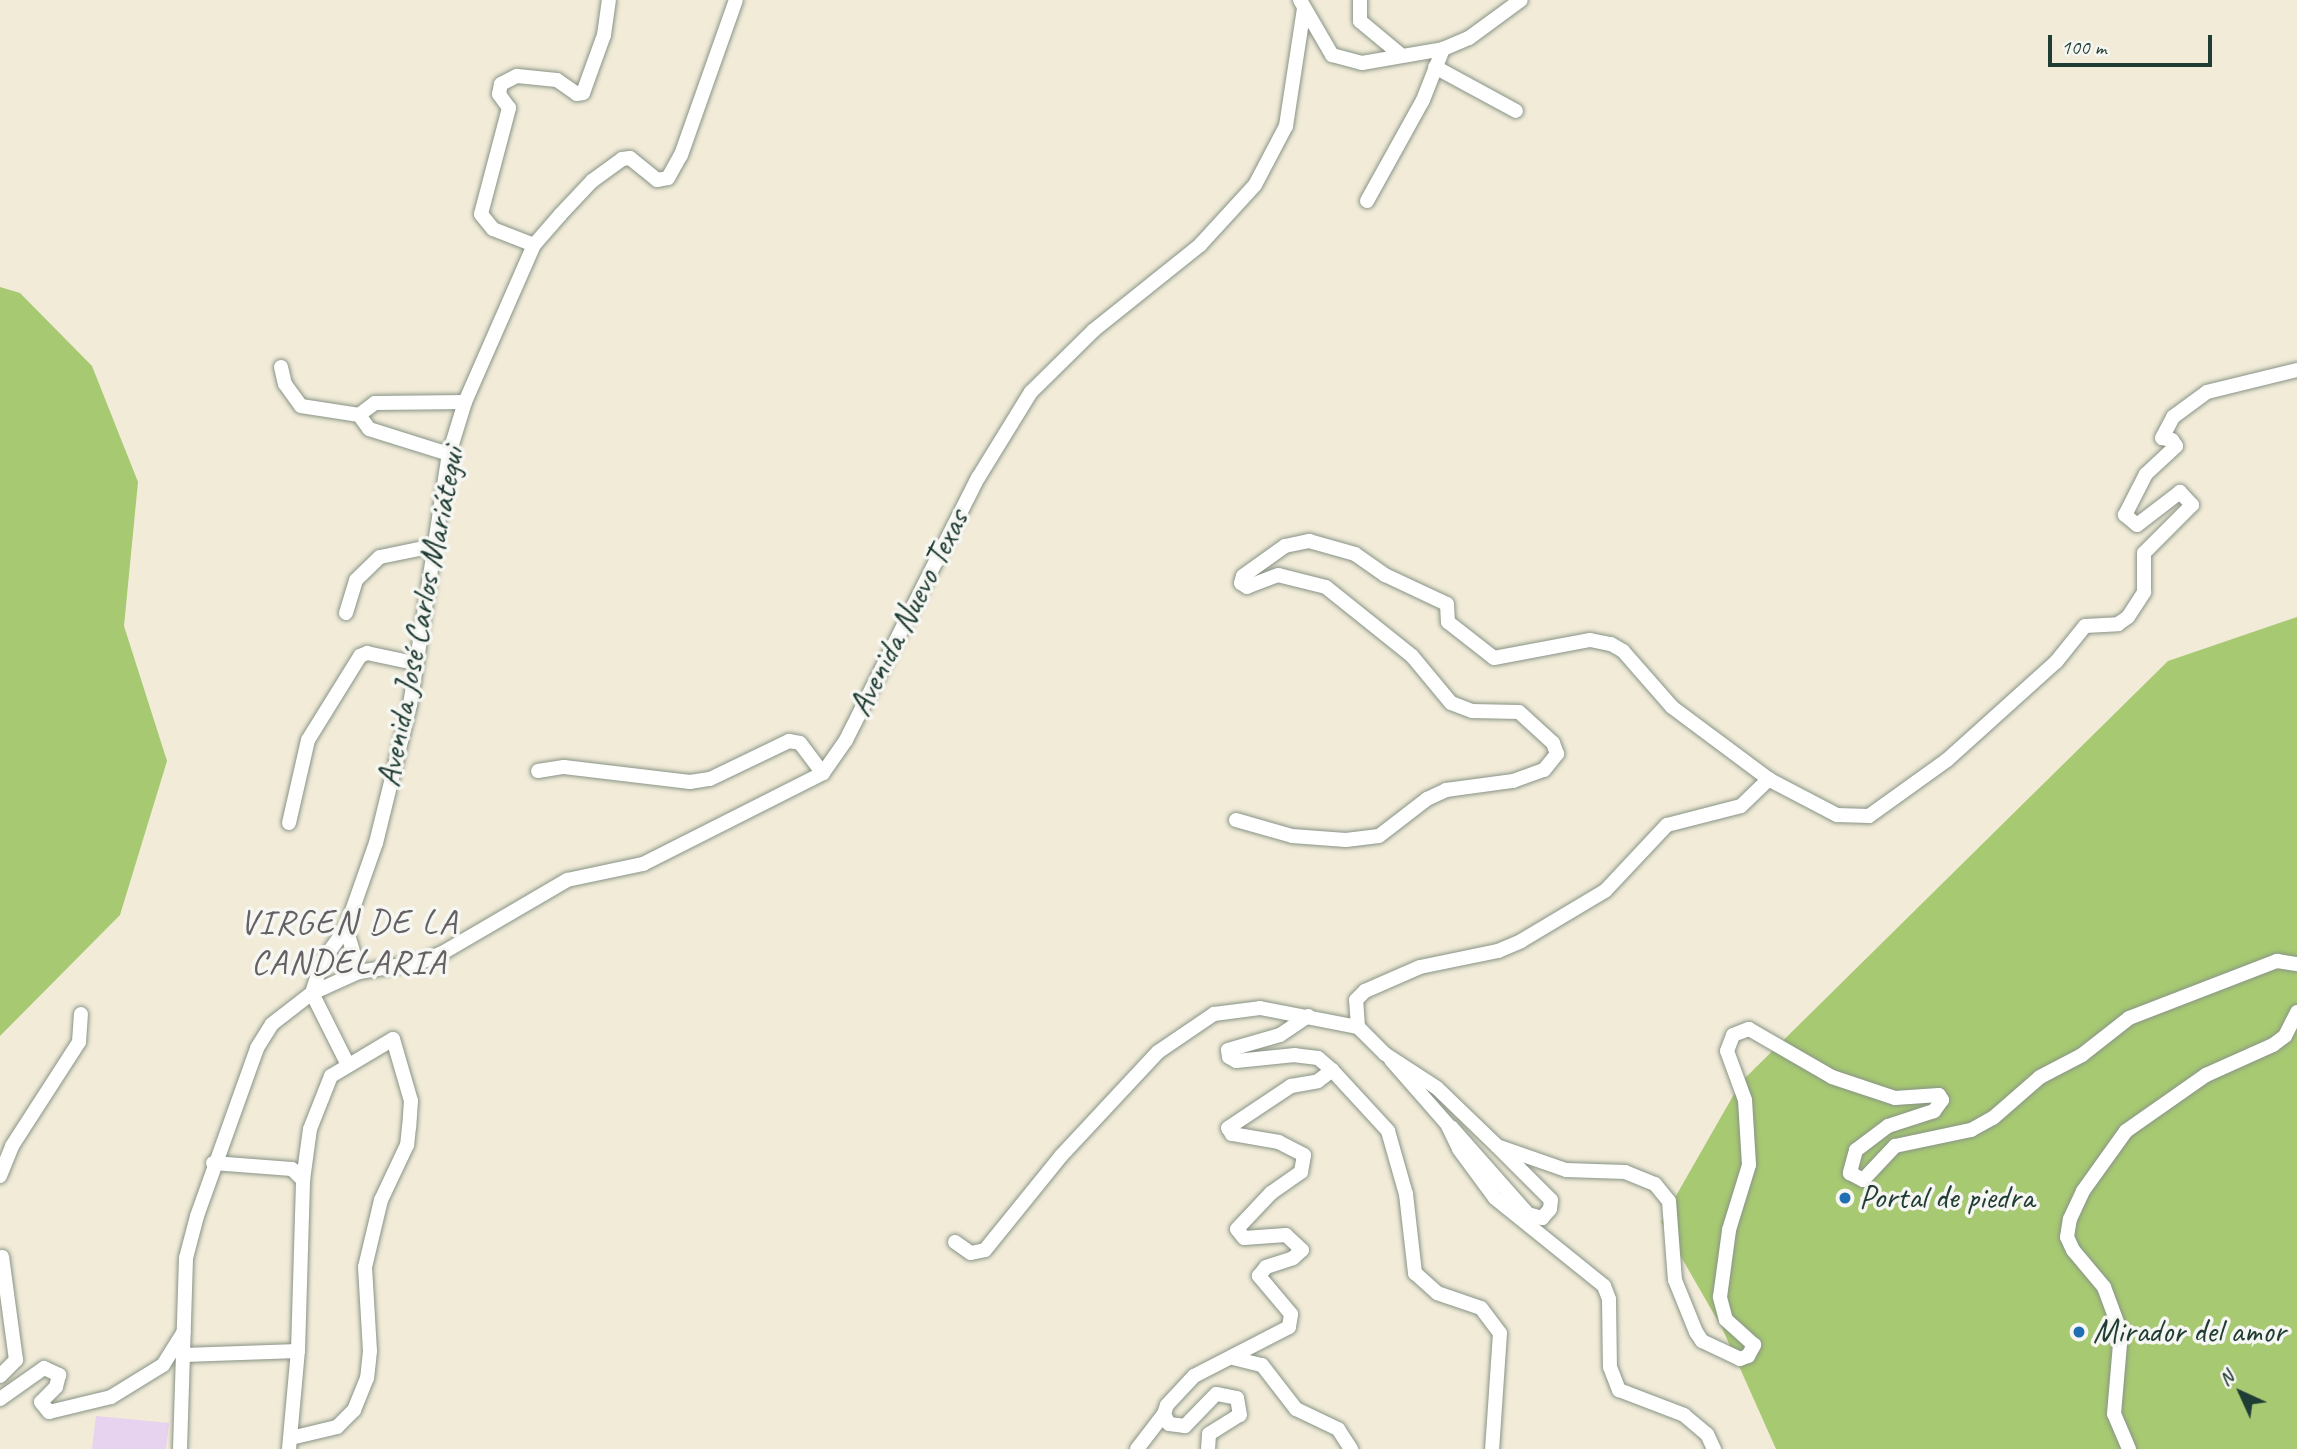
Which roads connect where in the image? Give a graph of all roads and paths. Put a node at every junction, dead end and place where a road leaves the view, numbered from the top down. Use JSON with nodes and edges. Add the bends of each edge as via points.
{"nodes":[{"id":1,"x":609,"y":0,"type":"edge"},
{"id":2,"x":736,"y":0,"type":"edge"},
{"id":3,"x":1360,"y":0,"type":"edge"},
{"id":4,"x":1521,"y":0,"type":"edge"},
{"id":5,"x":1302,"y":5,"type":"edge"},
{"id":6,"x":1443,"y":49,"type":"junction"},
{"id":7,"x":1401,"y":55,"type":"junction"},
{"id":8,"x":1435,"y":66,"type":"junction"},
{"id":9,"x":1516,"y":111,"type":"dead end"},
{"id":10,"x":1367,"y":201,"type":"dead end"},
{"id":11,"x":534,"y":245,"type":"junction"},
{"id":12,"x":281,"y":367,"type":"dead end"},
{"id":13,"x":2297,"y":370,"type":"edge"},
{"id":14,"x":465,"y":402,"type":"junction"},
{"id":15,"x":359,"y":415,"type":"junction"},
{"id":16,"x":449,"y":454,"type":"junction"},
{"id":17,"x":433,"y":546,"type":"junction"},
{"id":18,"x":345,"y":613,"type":"dead end"},
{"id":19,"x":414,"y":663,"type":"junction"},
{"id":20,"x":538,"y":771,"type":"dead end"},
{"id":21,"x":823,"y":772,"type":"junction"},
{"id":22,"x":1769,"y":779,"type":"junction"},
{"id":23,"x":1236,"y":820,"type":"dead end"},
{"id":24,"x":289,"y":823,"type":"dead end"},
{"id":25,"x":346,"y":928,"type":"junction"},
{"id":26,"x":2297,"y":964,"type":"edge"},
{"id":27,"x":359,"y":972,"type":"junction"},
{"id":28,"x":312,"y":993,"type":"junction"},
{"id":29,"x":2297,"y":1012,"type":"edge"},
{"id":30,"x":81,"y":1014,"type":"dead end"},
{"id":31,"x":1308,"y":1016,"type":"junction"},
{"id":32,"x":1358,"y":1027,"type":"junction"},
{"id":33,"x":1385,"y":1054,"type":"junction"},
{"id":34,"x":347,"y":1063,"type":"junction"},
{"id":35,"x":1332,"y":1070,"type":"junction"},
{"id":36,"x":1447,"y":1124,"type":"junction"},
{"id":37,"x":1497,"y":1146,"type":"junction"},
{"id":38,"x":214,"y":1163,"type":"junction"},
{"id":39,"x":0,"y":1176,"type":"edge"},
{"id":40,"x":303,"y":1180,"type":"junction"},
{"id":41,"x":955,"y":1241,"type":"dead end"},
{"id":42,"x":2,"y":1257,"type":"dead end"},
{"id":43,"x":185,"y":1330,"type":"junction"},
{"id":44,"x":298,"y":1351,"type":"junction"},
{"id":45,"x":184,"y":1355,"type":"junction"},
{"id":46,"x":1233,"y":1358,"type":"junction"},
{"id":47,"x":0,"y":1376,"type":"edge"},
{"id":48,"x":0,"y":1399,"type":"edge"},
{"id":49,"x":1164,"y":1414,"type":"junction"},
{"id":50,"x":290,"y":1443,"type":"edge"},
{"id":51,"x":180,"y":1449,"type":"edge"},
{"id":52,"x":1137,"y":1449,"type":"edge"},
{"id":53,"x":1208,"y":1449,"type":"edge"},
{"id":54,"x":1351,"y":1449,"type":"edge"},
{"id":55,"x":1492,"y":1449,"type":"edge"},
{"id":56,"x":1714,"y":1449,"type":"edge"},
{"id":57,"x":2129,"y":1449,"type":"edge"}],
"edges":[{"from":1,"to":11,"type":"street","via":[[604,35],[583,93],[577,94],[557,80],[517,76],[501,84],[499,94],[509,108],[481,214],[493,229]]},
{"from":2,"to":11,"type":"street","name":"Avenida José Carlos Mariátegui","via":[[681,155],[668,178],[657,180],[630,159],[622,159],[592,181]]},
{"from":3,"to":7,"type":"street","via":[[1360,21]]},
{"from":4,"to":6,"type":"street","via":[[1469,38]]},
{"from":5,"to":7,"type":"street","via":[[1338,58],[1362,63]]},
{"from":5,"to":21,"type":"street","name":"Avenida Nuevo Texas","via":[[1286,126],[1255,185],[1200,245],[1094,330],[1031,392],[978,478],[846,740]]},
{"from":6,"to":7,"type":"street"},
{"from":6,"to":8,"type":"street"},
{"from":8,"to":9,"type":"street"},
{"from":8,"to":10,"type":"street","via":[[1423,100]]},
{"from":11,"to":14,"type":"street","name":"Avenida José Carlos Mariátegui"},
{"from":12,"to":15,"type":"street","via":[[292,397],[301,406]]},
{"from":13,"to":22,"type":"street","via":[[2207,392],[2173,417],[2162,438],[2176,446],[2146,474],[2125,515],[2137,525],[2180,492],[2192,505],[2144,553],[2144,592],[2134,609],[2118,624],[2085,626],[2056,662],[1947,760],[1860,818],[1837,815]]},
{"from":14,"to":15,"type":"street","via":[[374,403]]},
{"from":14,"to":16,"type":"street","name":"Avenida José Carlos Mariátegui"},
{"from":15,"to":16,"type":"street","via":[[369,429]]},
{"from":16,"to":17,"type":"street","name":"Avenida José Carlos Mariátegui"},
{"from":17,"to":18,"type":"street","via":[[380,557],[356,580]]},
{"from":17,"to":19,"type":"street","name":"Avenida José Carlos Mariátegui"},
{"from":19,"to":24,"type":"street","via":[[367,653],[360,656],[308,740]]},
{"from":19,"to":25,"type":"street","name":"Avenida José Carlos Mariátegui","via":[[410,705],[376,843]]},
{"from":20,"to":21,"type":"street","via":[[564,767],[690,782],[710,779],[789,741],[800,743]]},
{"from":21,"to":27,"type":"street","name":"Avenida Nuevo Texas","via":[[643,864],[567,880],[421,962]]},
{"from":22,"to":23,"type":"street","via":[[1672,707],[1623,651],[1611,644],[1590,640],[1494,658],[1448,622],[1447,604],[1385,575],[1355,554],[1327,544],[1295,542],[1243,576],[1241,583],[1247,587],[1278,575],[1326,587],[1412,656],[1451,703],[1472,711],[1519,712],[1553,743],[1557,754],[1544,770],[1513,781],[1446,790],[1379,836],[1346,840],[1292,836]]},
{"from":22,"to":32,"type":"street","via":[[1741,806],[1667,825],[1605,891],[1521,941],[1497,951],[1420,967],[1365,991],[1356,1000]]},
{"from":25,"to":27,"type":"street"},
{"from":25,"to":28,"type":"street","name":"Avenida José Carlos Mariátegui","via":[[323,960]]},
{"from":26,"to":37,"type":"street","via":[[2277,961],[2129,1018],[2082,1055],[2040,1077],[1993,1118],[1970,1129],[1895,1146],[1863,1180],[1850,1173],[1856,1150],[1888,1126],[1934,1111],[1942,1100],[1939,1095],[1895,1098],[1832,1077],[1749,1028],[1734,1035],[1727,1051],[1745,1100],[1749,1165],[1729,1230],[1720,1297],[1726,1320],[1754,1345],[1748,1356],[1740,1359],[1702,1341],[1693,1326],[1675,1280],[1671,1218],[1663,1191],[1625,1172],[1566,1170]]},
{"from":27,"to":28,"type":"street","name":"Avenida Nuevo Texas"},
{"from":28,"to":34,"type":"street"},
{"from":28,"to":38,"type":"street","via":[[272,1024],[257,1048]]},
{"from":29,"to":57,"type":"street","via":[[2286,1036],[2206,1075],[2126,1131],[2083,1191],[2070,1219],[2067,1237],[2104,1287],[2121,1333],[2114,1414]]},
{"from":30,"to":39,"type":"street","via":[[79,1042],[12,1146]]},
{"from":31,"to":32,"type":"street"},
{"from":31,"to":35,"type":"street","via":[[1260,1043],[1230,1047],[1228,1057],[1236,1061],[1306,1056],[1327,1061]]},
{"from":31,"to":41,"type":"street","via":[[1260,1008],[1213,1014],[1158,1052],[985,1250],[971,1253]]},
{"from":32,"to":33,"type":"street"},
{"from":33,"to":36,"type":"street"},
{"from":33,"to":37,"type":"street","via":[[1437,1088]]},
{"from":34,"to":40,"type":"street","via":[[331,1076],[320,1097]]},
{"from":34,"to":50,"type":"street","via":[[393,1039],[411,1101],[407,1145],[381,1200],[368,1247],[367,1378],[354,1409],[337,1427]]},
{"from":35,"to":46,"type":"street","via":[[1318,1081],[1291,1086],[1228,1128],[1231,1134],[1290,1146],[1302,1152],[1306,1161],[1301,1172],[1271,1193],[1237,1229],[1244,1238],[1286,1235],[1299,1244],[1299,1255],[1266,1267],[1259,1279],[1289,1311],[1291,1323]]},
{"from":35,"to":55,"type":"street","via":[[1388,1131],[1406,1194],[1415,1273],[1437,1293],[1481,1308],[1500,1333]]},
{"from":36,"to":37,"type":"street","via":[[1470,1144],[1528,1214],[1542,1218],[1551,1200]]},
{"from":36,"to":56,"type":"street","via":[[1459,1149],[1495,1198],[1604,1286],[1609,1299],[1610,1367],[1619,1390],[1684,1415],[1707,1434]]},
{"from":38,"to":40,"type":"street","via":[[292,1169]]},
{"from":38,"to":43,"type":"street","via":[[186,1258]]},
{"from":40,"to":44,"type":"street"},
{"from":42,"to":47,"type":"street","via":[[16,1360]]},
{"from":43,"to":45,"type":"street"},
{"from":43,"to":48,"type":"street","via":[[163,1365],[111,1397],[49,1412],[41,1402],[56,1387],[59,1375],[51,1368],[36,1371]]},
{"from":44,"to":45,"type":"street"},
{"from":44,"to":50,"type":"street"},
{"from":45,"to":51,"type":"street"},
{"from":46,"to":49,"type":"street","via":[[1194,1376]]},
{"from":46,"to":54,"type":"street","via":[[1262,1365],[1296,1409],[1338,1429]]},
{"from":49,"to":52,"type":"street"},
{"from":49,"to":53,"type":"street","via":[[1169,1424],[1185,1426],[1216,1394],[1237,1398],[1240,1415],[1209,1434]]}]}
